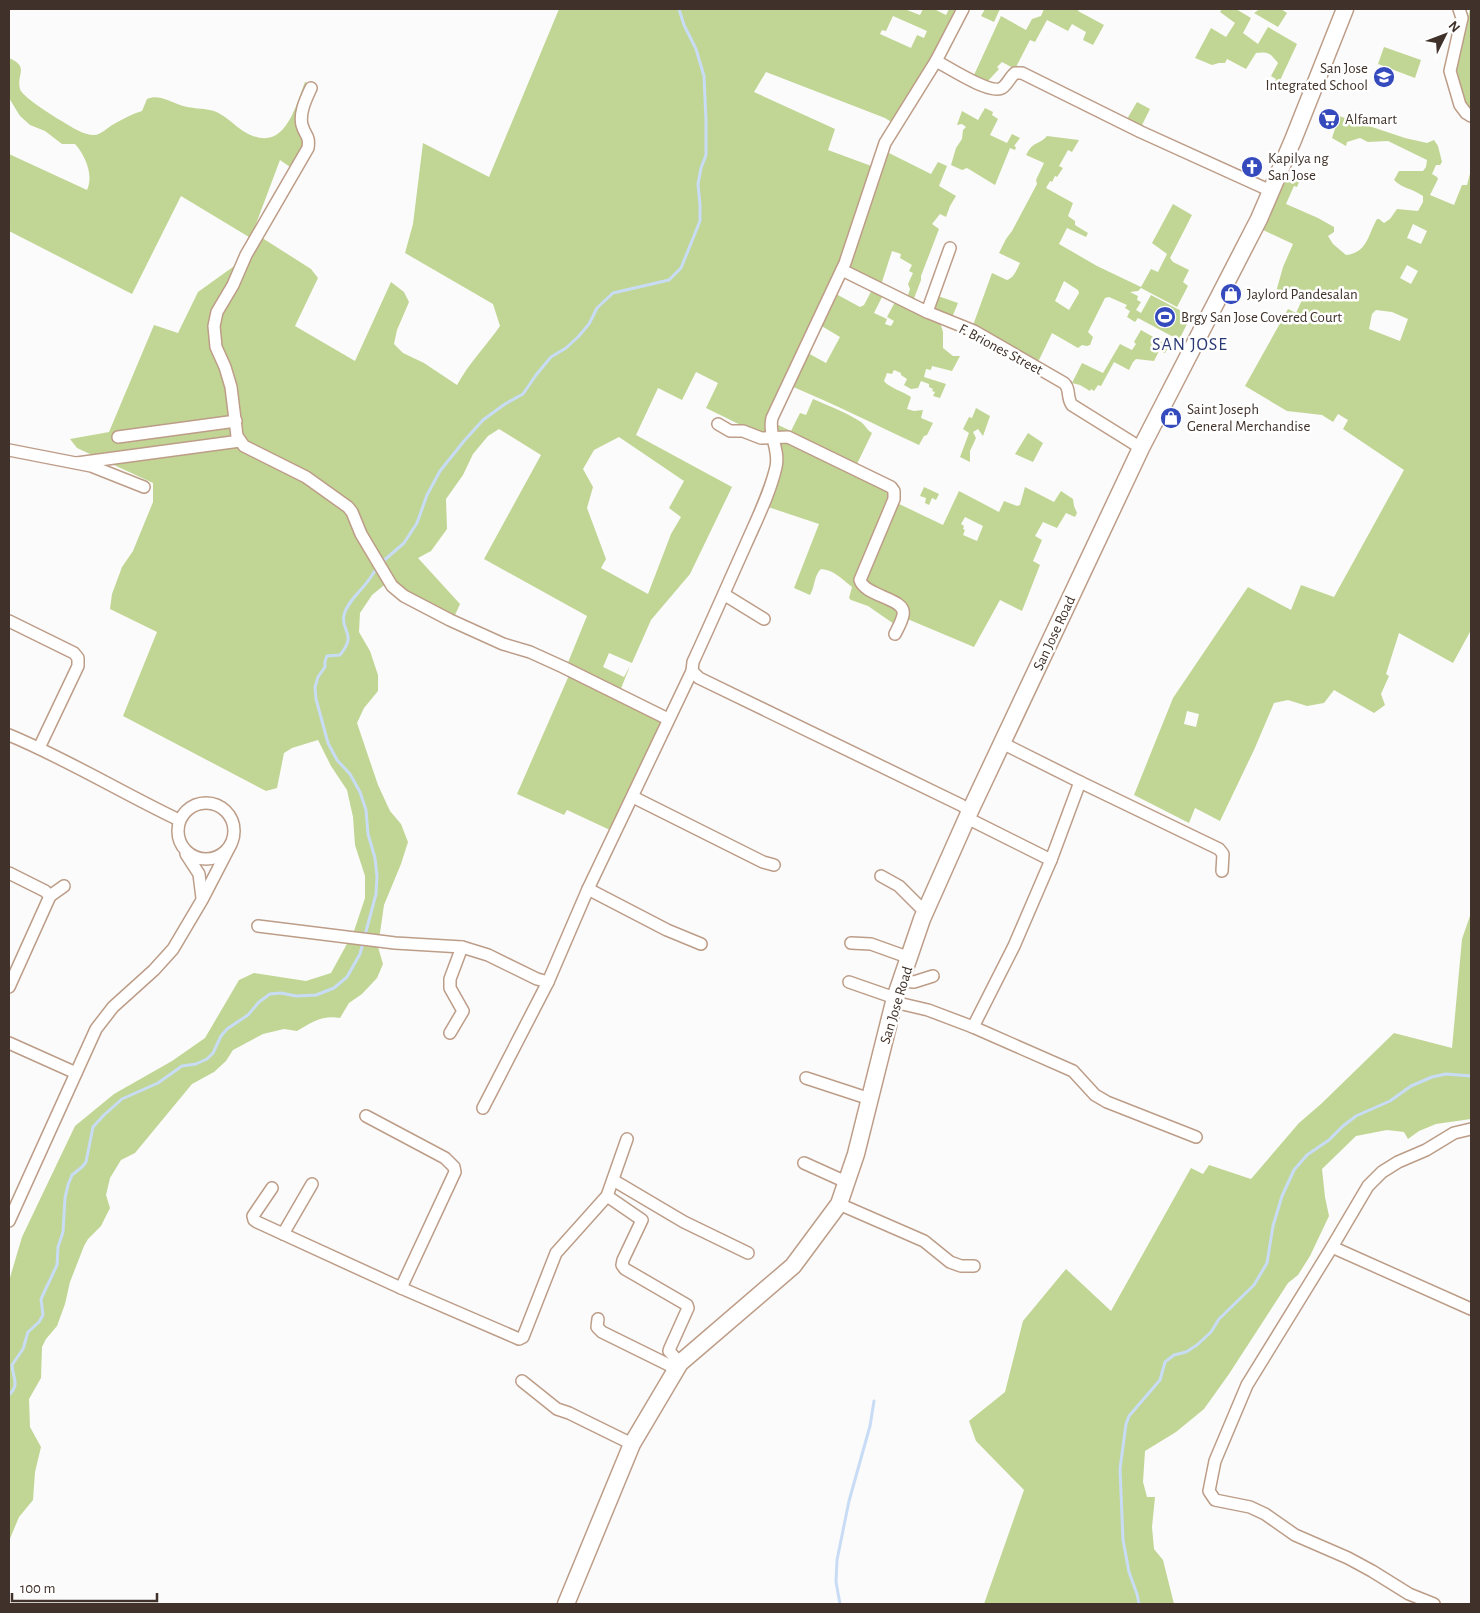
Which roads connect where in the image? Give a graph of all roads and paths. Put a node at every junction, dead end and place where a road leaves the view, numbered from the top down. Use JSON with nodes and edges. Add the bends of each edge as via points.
{"nodes":[{"id":1,"x":963,"y":9,"type":"edge"},
{"id":2,"x":1345,"y":9,"type":"edge"},
{"id":3,"x":1459,"y":9,"type":"edge"},
{"id":4,"x":936,"y":61,"type":"junction"},
{"id":5,"x":311,"y":88,"type":"dead end"},
{"id":6,"x":1471,"y":116,"type":"edge"},
{"id":7,"x":1271,"y":191,"type":"junction"},
{"id":8,"x":950,"y":248,"type":"dead end"},
{"id":9,"x":842,"y":270,"type":"junction"},
{"id":10,"x":927,"y":312,"type":"junction"},
{"id":11,"x":236,"y":421,"type":"junction"},
{"id":12,"x":718,"y":424,"type":"dead end"},
{"id":13,"x":118,"y":437,"type":"dead end"},
{"id":14,"x":772,"y":438,"type":"junction"},
{"id":15,"x":240,"y":442,"type":"junction"},
{"id":16,"x":1141,"y":448,"type":"junction"},
{"id":17,"x":9,"y":450,"type":"edge"},
{"id":18,"x":77,"y":463,"type":"junction"},
{"id":19,"x":144,"y":487,"type":"dead end"},
{"id":20,"x":725,"y":595,"type":"junction"},
{"id":21,"x":764,"y":619,"type":"dead end"},
{"id":22,"x":9,"y":621,"type":"edge"},
{"id":23,"x":896,"y":634,"type":"dead end"},
{"id":24,"x":692,"y":671,"type":"junction"},
{"id":25,"x":668,"y":719,"type":"junction"},
{"id":26,"x":9,"y":735,"type":"edge"},
{"id":27,"x":1002,"y":743,"type":"junction"},
{"id":28,"x":39,"y":748,"type":"junction"},
{"id":29,"x":1080,"y":782,"type":"junction"},
{"id":30,"x":633,"y":797,"type":"junction"},
{"id":31,"x":968,"y":814,"type":"junction"},
{"id":32,"x":179,"y":820,"type":"junction"},
{"id":33,"x":231,"y":844,"type":"junction"},
{"id":34,"x":184,"y":849,"type":"junction"},
{"id":35,"x":1051,"y":860,"type":"junction"},
{"id":36,"x":774,"y":865,"type":"dead end"},
{"id":37,"x":1222,"y":871,"type":"dead end"},
{"id":38,"x":9,"y":874,"type":"edge"},
{"id":39,"x":881,"y":876,"type":"dead end"},
{"id":40,"x":64,"y":886,"type":"dead end"},
{"id":41,"x":588,"y":889,"type":"junction"},
{"id":42,"x":50,"y":896,"type":"junction"},
{"id":43,"x":202,"y":900,"type":"junction"},
{"id":44,"x":925,"y":912,"type":"junction"},
{"id":45,"x":258,"y":926,"type":"dead end"},
{"id":46,"x":850,"y":943,"type":"dead end"},
{"id":47,"x":701,"y":944,"type":"dead end"},
{"id":48,"x":462,"y":947,"type":"junction"},
{"id":49,"x":910,"y":958,"type":"junction"},
{"id":50,"x":933,"y":976,"type":"dead end"},
{"id":51,"x":901,"y":981,"type":"junction"},
{"id":52,"x":548,"y":982,"type":"junction"},
{"id":53,"x":849,"y":982,"type":"dead end"},
{"id":54,"x":9,"y":987,"type":"edge"},
{"id":55,"x":895,"y":1000,"type":"junction"},
{"id":56,"x":973,"y":1027,"type":"junction"},
{"id":57,"x":450,"y":1033,"type":"dead end"},
{"id":58,"x":9,"y":1043,"type":"edge"},
{"id":59,"x":76,"y":1073,"type":"junction"},
{"id":60,"x":806,"y":1078,"type":"dead end"},
{"id":61,"x":870,"y":1099,"type":"junction"},
{"id":62,"x":483,"y":1108,"type":"dead end"},
{"id":63,"x":366,"y":1116,"type":"dead end"},
{"id":64,"x":1471,"y":1128,"type":"edge"},
{"id":65,"x":1196,"y":1137,"type":"dead end"},
{"id":66,"x":627,"y":1139,"type":"dead end"},
{"id":67,"x":804,"y":1163,"type":"dead end"},
{"id":68,"x":612,"y":1180,"type":"junction"},
{"id":69,"x":846,"y":1182,"type":"junction"},
{"id":70,"x":312,"y":1184,"type":"dead end"},
{"id":71,"x":272,"y":1188,"type":"dead end"},
{"id":72,"x":607,"y":1196,"type":"junction"},
{"id":73,"x":839,"y":1204,"type":"junction"},
{"id":74,"x":9,"y":1221,"type":"edge"},
{"id":75,"x":283,"y":1234,"type":"junction"},
{"id":76,"x":1332,"y":1247,"type":"junction"},
{"id":77,"x":748,"y":1253,"type":"dead end"},
{"id":78,"x":974,"y":1266,"type":"dead end"},
{"id":79,"x":400,"y":1288,"type":"junction"},
{"id":80,"x":1471,"y":1309,"type":"edge"},
{"id":81,"x":598,"y":1319,"type":"dead end"},
{"id":82,"x":678,"y":1366,"type":"junction"},
{"id":83,"x":522,"y":1381,"type":"dead end"},
{"id":84,"x":632,"y":1444,"type":"junction"},
{"id":85,"x":566,"y":1604,"type":"edge"},
{"id":86,"x":1434,"y":1604,"type":"edge"}],
"edges":[{"from":1,"to":4,"type":"street"},
{"from":2,"to":7,"type":"street","name":"San Jose Road"},
{"from":3,"to":6,"type":"street","via":[[1462,18],[1450,71],[1460,105]]},
{"from":4,"to":7,"type":"street","via":[[994,90],[1002,88],[1015,73],[1022,73]]},
{"from":4,"to":9,"type":"street","via":[[885,143]]},
{"from":5,"to":11,"type":"street","via":[[302,118],[309,140],[308,148],[217,312],[214,326],[216,347],[231,388]]},
{"from":7,"to":16,"type":"street","name":"San Jose Road"},
{"from":8,"to":10,"type":"street"},
{"from":9,"to":10,"type":"street","name":"F. Briones Street"},
{"from":9,"to":14,"type":"street","via":[[772,418]]},
{"from":10,"to":16,"type":"street","name":"F. Briones Street","via":[[978,334],[1064,383],[1072,405]]},
{"from":11,"to":13,"type":"street"},
{"from":11,"to":15,"type":"street"},
{"from":12,"to":14,"type":"street","via":[[730,432]]},
{"from":14,"to":20,"type":"street","via":[[777,454],[776,468]]},
{"from":14,"to":23,"type":"street","via":[[788,437],[893,489],[894,499],[860,580],[866,589],[902,608],[903,617]]},
{"from":15,"to":18,"type":"street"},
{"from":15,"to":25,"type":"street","via":[[306,477],[348,507],[392,586],[404,596],[503,644],[563,666]]},
{"from":16,"to":27,"type":"street","name":"San Jose Road"},
{"from":17,"to":18,"type":"street"},
{"from":18,"to":19,"type":"street"},
{"from":20,"to":21,"type":"street"},
{"from":20,"to":24,"type":"street","via":[[692,662]]},
{"from":22,"to":28,"type":"street","via":[[74,653],[78,658],[78,666]]},
{"from":24,"to":25,"type":"street"},
{"from":24,"to":31,"type":"street","via":[[699,678],[961,805]]},
{"from":25,"to":30,"type":"street"},
{"from":26,"to":28,"type":"street"},
{"from":27,"to":29,"type":"street"},
{"from":27,"to":31,"type":"street","name":"San Jose Road"},
{"from":28,"to":32,"type":"street"},
{"from":29,"to":35,"type":"street"},
{"from":29,"to":37,"type":"street","via":[[1219,849],[1223,854]]},
{"from":30,"to":36,"type":"street"},
{"from":30,"to":41,"type":"street"},
{"from":31,"to":35,"type":"street"},
{"from":31,"to":44,"type":"street","name":"San Jose Road"},
{"from":32,"to":33,"type":"street","via":[[193,805],[202,802],[219,806],[232,818],[234,836]]},
{"from":32,"to":34,"type":"street","via":[[177,834]]},
{"from":33,"to":34,"type":"street","via":[[225,852],[208,859],[198,858]]},
{"from":33,"to":43,"type":"street"},
{"from":34,"to":43,"type":"street","via":[[199,874]]},
{"from":35,"to":56,"type":"street","via":[[1014,946]]},
{"from":38,"to":42,"type":"street"},
{"from":39,"to":44,"type":"street","via":[[899,886]]},
{"from":40,"to":42,"type":"street"},
{"from":41,"to":47,"type":"street"},
{"from":41,"to":52,"type":"street"},
{"from":42,"to":54,"type":"street"},
{"from":43,"to":59,"type":"street","via":[[173,949],[113,1007],[96,1029]]},
{"from":44,"to":49,"type":"street","name":"San Jose Road"},
{"from":45,"to":48,"type":"street"},
{"from":46,"to":49,"type":"street","via":[[871,944]]},
{"from":48,"to":52,"type":"street"},
{"from":48,"to":57,"type":"street","via":[[450,979],[450,988],[463,1011]]},
{"from":49,"to":51,"type":"street","name":"San Jose Road"},
{"from":50,"to":51,"type":"street","via":[[914,982]]},
{"from":51,"to":55,"type":"street","name":"San Jose Road"},
{"from":52,"to":62,"type":"street"},
{"from":53,"to":55,"type":"street"},
{"from":55,"to":56,"type":"street"},
{"from":55,"to":61,"type":"street","name":"San Jose Road"},
{"from":56,"to":65,"type":"street","via":[[1073,1071],[1106,1102]]},
{"from":58,"to":59,"type":"street"},
{"from":59,"to":74,"type":"street"},
{"from":60,"to":61,"type":"street"},
{"from":61,"to":69,"type":"street","name":"San Jose Road"},
{"from":63,"to":79,"type":"street","via":[[445,1158],[455,1172]]},
{"from":64,"to":76,"type":"street","via":[[1448,1136],[1382,1172],[1368,1186]]},
{"from":66,"to":68,"type":"street"},
{"from":67,"to":69,"type":"street"},
{"from":68,"to":72,"type":"street"},
{"from":68,"to":77,"type":"street","via":[[684,1222]]},
{"from":69,"to":73,"type":"street","name":"San Jose Road"},
{"from":70,"to":75,"type":"street"},
{"from":71,"to":75,"type":"street","via":[[253,1216],[254,1220]]},
{"from":72,"to":79,"type":"street","via":[[556,1253],[523,1337],[519,1339]]},
{"from":72,"to":82,"type":"street","via":[[642,1220],[622,1265],[687,1304],[669,1351]]},
{"from":73,"to":78,"type":"street","via":[[924,1241],[950,1262]]},
{"from":73,"to":82,"type":"street","name":"San Jose Road","via":[[793,1266]]},
{"from":75,"to":79,"type":"street"},
{"from":76,"to":80,"type":"street"},
{"from":76,"to":86,"type":"street","via":[[1247,1385],[1215,1461],[1209,1491],[1215,1500],[1250,1507],[1265,1514],[1295,1535],[1348,1558],[1409,1594]]},
{"from":81,"to":82,"type":"street","via":[[597,1327],[602,1332]]},
{"from":82,"to":84,"type":"street","name":"San Jose Road"},
{"from":83,"to":84,"type":"street","via":[[558,1409]]},
{"from":84,"to":85,"type":"street","name":"San Jose Road"}]}
